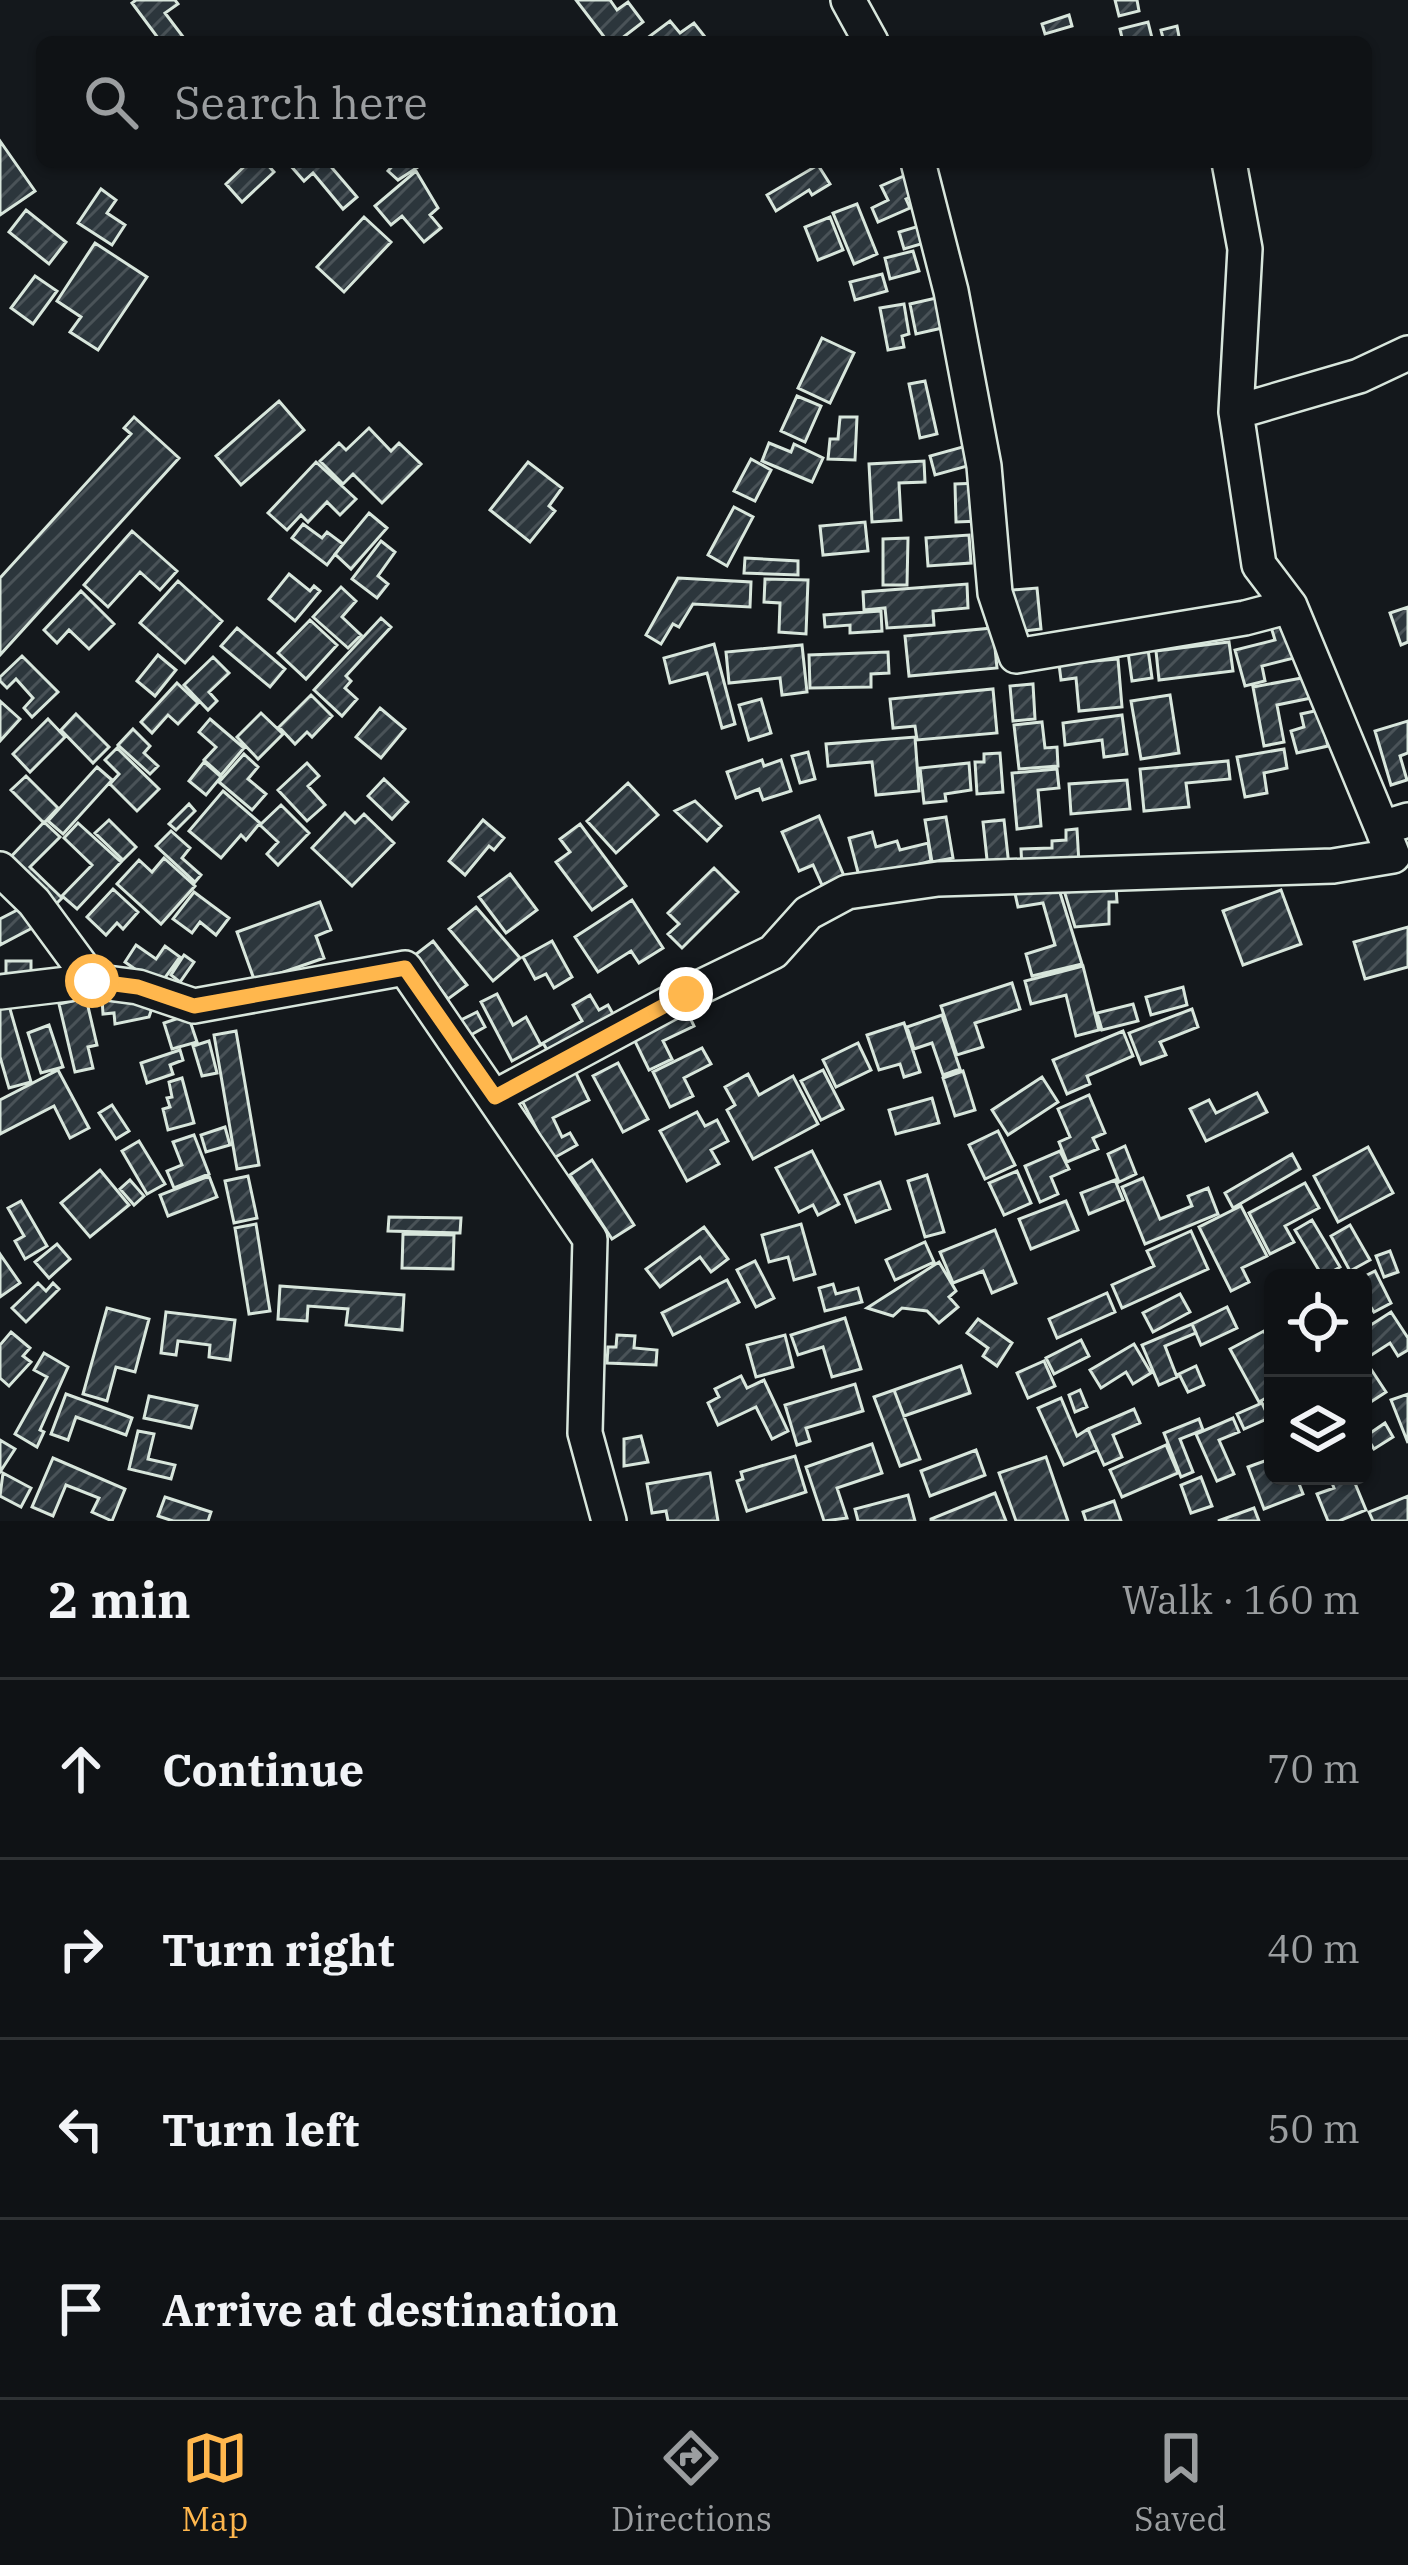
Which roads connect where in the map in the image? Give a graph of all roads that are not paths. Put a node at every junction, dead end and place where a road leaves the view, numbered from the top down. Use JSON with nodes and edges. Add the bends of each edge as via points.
{"nodes":[{"id":1,"x":848,"y":0,"type":"edge"},
{"id":2,"x":868,"y":36,"type":"edge"},
{"id":3,"x":920,"y":168,"type":"edge"},
{"id":4,"x":1230,"y":168,"type":"edge"},
{"id":5,"x":1408,"y":353,"type":"edge"},
{"id":6,"x":1236,"y":412,"type":"junction"},
{"id":7,"x":1290,"y":606,"type":"junction"},
{"id":8,"x":1398,"y":847,"type":"edge"},
{"id":9,"x":0,"y":869,"type":"edge"},
{"id":10,"x":92,"y":981,"type":"junction"},
{"id":11,"x":0,"y":992,"type":"edge"},
{"id":12,"x":495,"y":1097,"type":"junction"},
{"id":13,"x":609,"y":1521,"type":"edge"}],
"edges":[{"from":1,"to":2,"type":"street"},
{"from":3,"to":7,"type":"street","via":[[984,466],[995,593],[1016,656]]},
{"from":4,"to":6,"type":"street","via":[[1245,249]]},
{"from":5,"to":6,"type":"street"},
{"from":6,"to":7,"type":"street","via":[[1259,565]]},
{"from":7,"to":8,"type":"street"},
{"from":8,"to":12,"type":"street","via":[[1333,866],[938,879],[847,892],[808,913],[773,952]]},
{"from":9,"to":10,"type":"street"},
{"from":10,"to":11,"type":"street"},
{"from":10,"to":12,"type":"street","via":[[194,1006],[405,968]]},
{"from":12,"to":13,"type":"street","via":[[590,1239],[585,1433]]}]}
